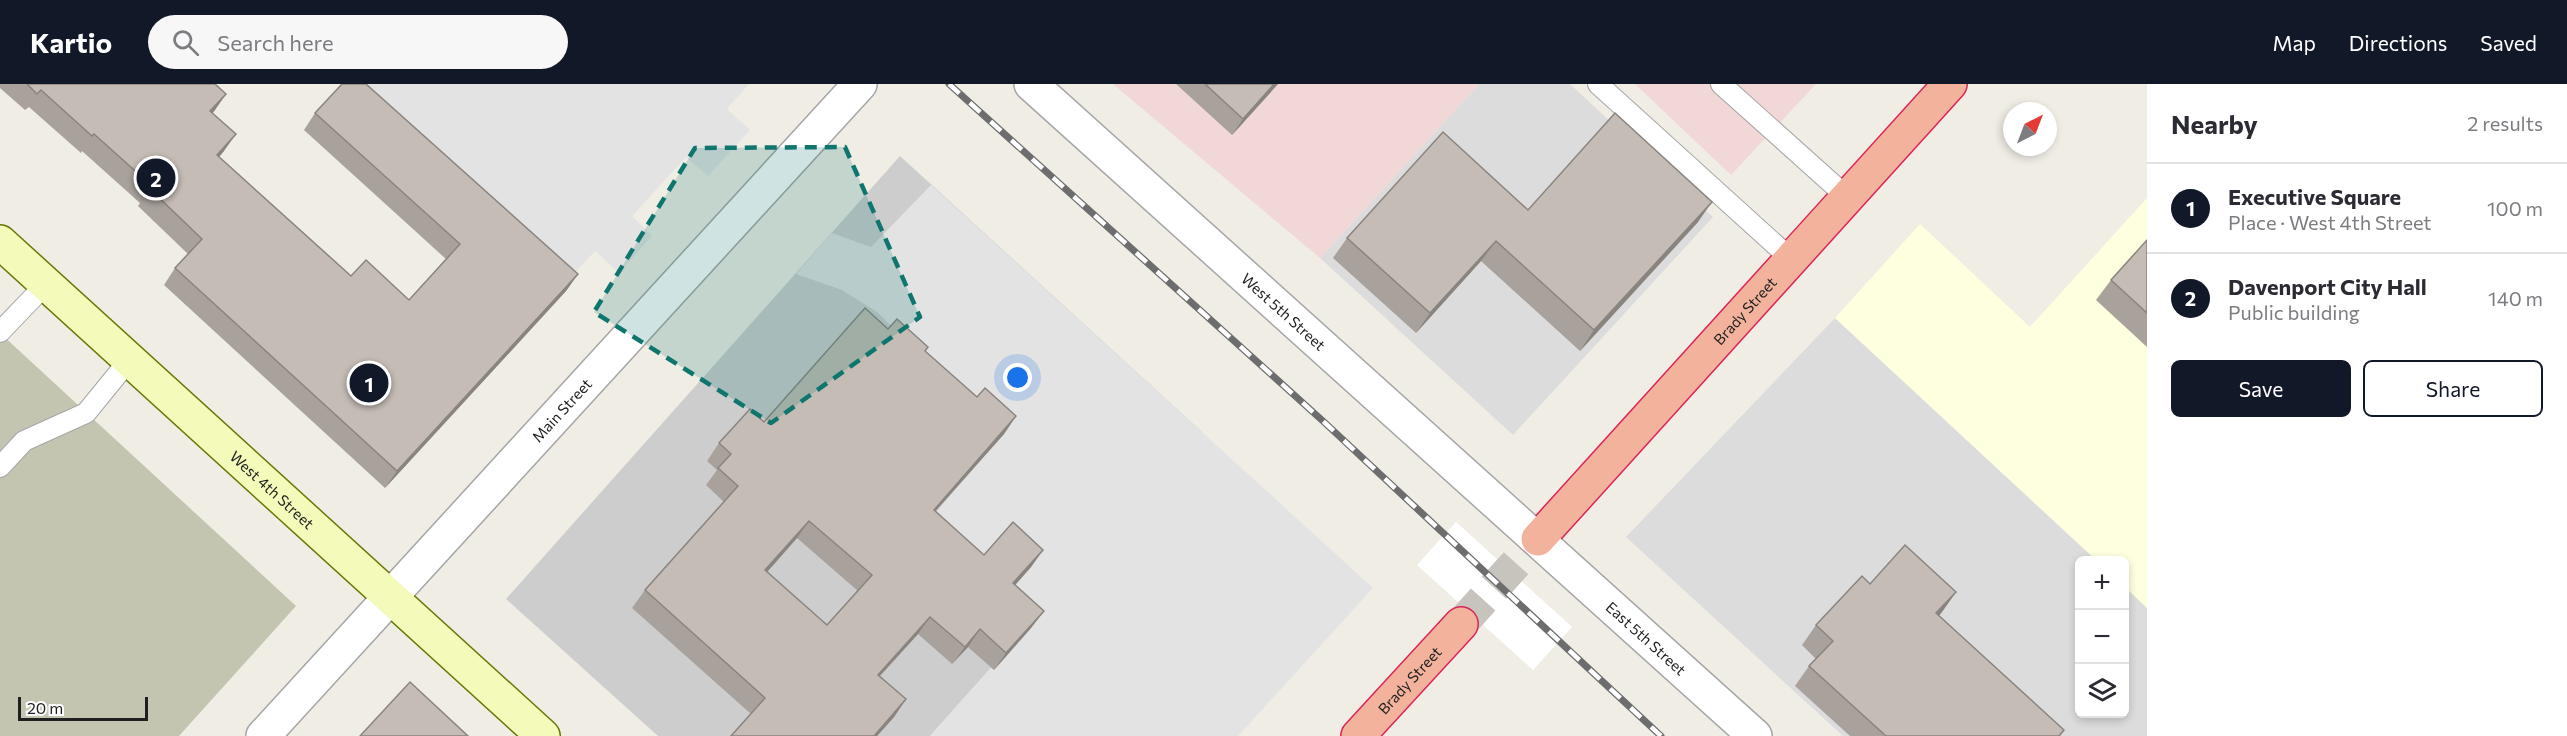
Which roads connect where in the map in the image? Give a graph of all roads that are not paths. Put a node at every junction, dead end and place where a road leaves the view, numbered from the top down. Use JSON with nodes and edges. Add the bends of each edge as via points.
{"nodes":[{"id":1,"x":860,"y":84,"type":"edge"},
{"id":2,"x":1031,"y":84,"type":"edge"},
{"id":3,"x":1598,"y":84,"type":"edge"},
{"id":4,"x":1950,"y":84,"type":"edge"},
{"id":5,"x":1734,"y":88,"type":"edge"},
{"id":6,"x":1847,"y":197,"type":"junction"},
{"id":7,"x":0,"y":242,"type":"edge"},
{"id":8,"x":1791,"y":259,"type":"junction"},
{"id":9,"x":46,"y":284,"type":"junction"},
{"id":10,"x":0,"y":332,"type":"edge"},
{"id":11,"x":130,"y":359,"type":"junction"},
{"id":12,"x":0,"y":467,"type":"edge"},
{"id":13,"x":1538,"y":539,"type":"junction"},
{"id":14,"x":391,"y":596,"type":"junction"},
{"id":15,"x":1461,"y":624,"type":"tunnel mouth"},
{"id":16,"x":263,"y":736,"type":"edge"},
{"id":17,"x":543,"y":736,"type":"edge"},
{"id":18,"x":1358,"y":736,"type":"edge"},
{"id":19,"x":1755,"y":736,"type":"edge"}],
"edges":[{"from":1,"to":14,"type":"street","name":"Main Street"},
{"from":2,"to":13,"type":"street","name":"West 5th Street"},
{"from":3,"to":8,"type":"lane"},
{"from":4,"to":6,"type":"highway","name":"Brady Street"},
{"from":5,"to":6,"type":"lane"},
{"from":6,"to":8,"type":"highway","name":"Brady Street"},
{"from":7,"to":9,"type":"main road","name":"West 4th Street"},
{"from":8,"to":13,"type":"highway","name":"Brady Street"},
{"from":9,"to":10,"type":"lane"},
{"from":9,"to":11,"type":"main road","name":"West 4th Street"},
{"from":11,"to":12,"type":"lane","via":[[86,413],[24,441]]},
{"from":11,"to":14,"type":"main road","name":"West 4th Street"},
{"from":13,"to":19,"type":"street","name":"East 5th Street"},
{"from":14,"to":16,"type":"street","name":"Main Street"},
{"from":14,"to":17,"type":"main road","name":"West 4th Street"},
{"from":15,"to":18,"type":"highway","name":"Brady Street"}]}
